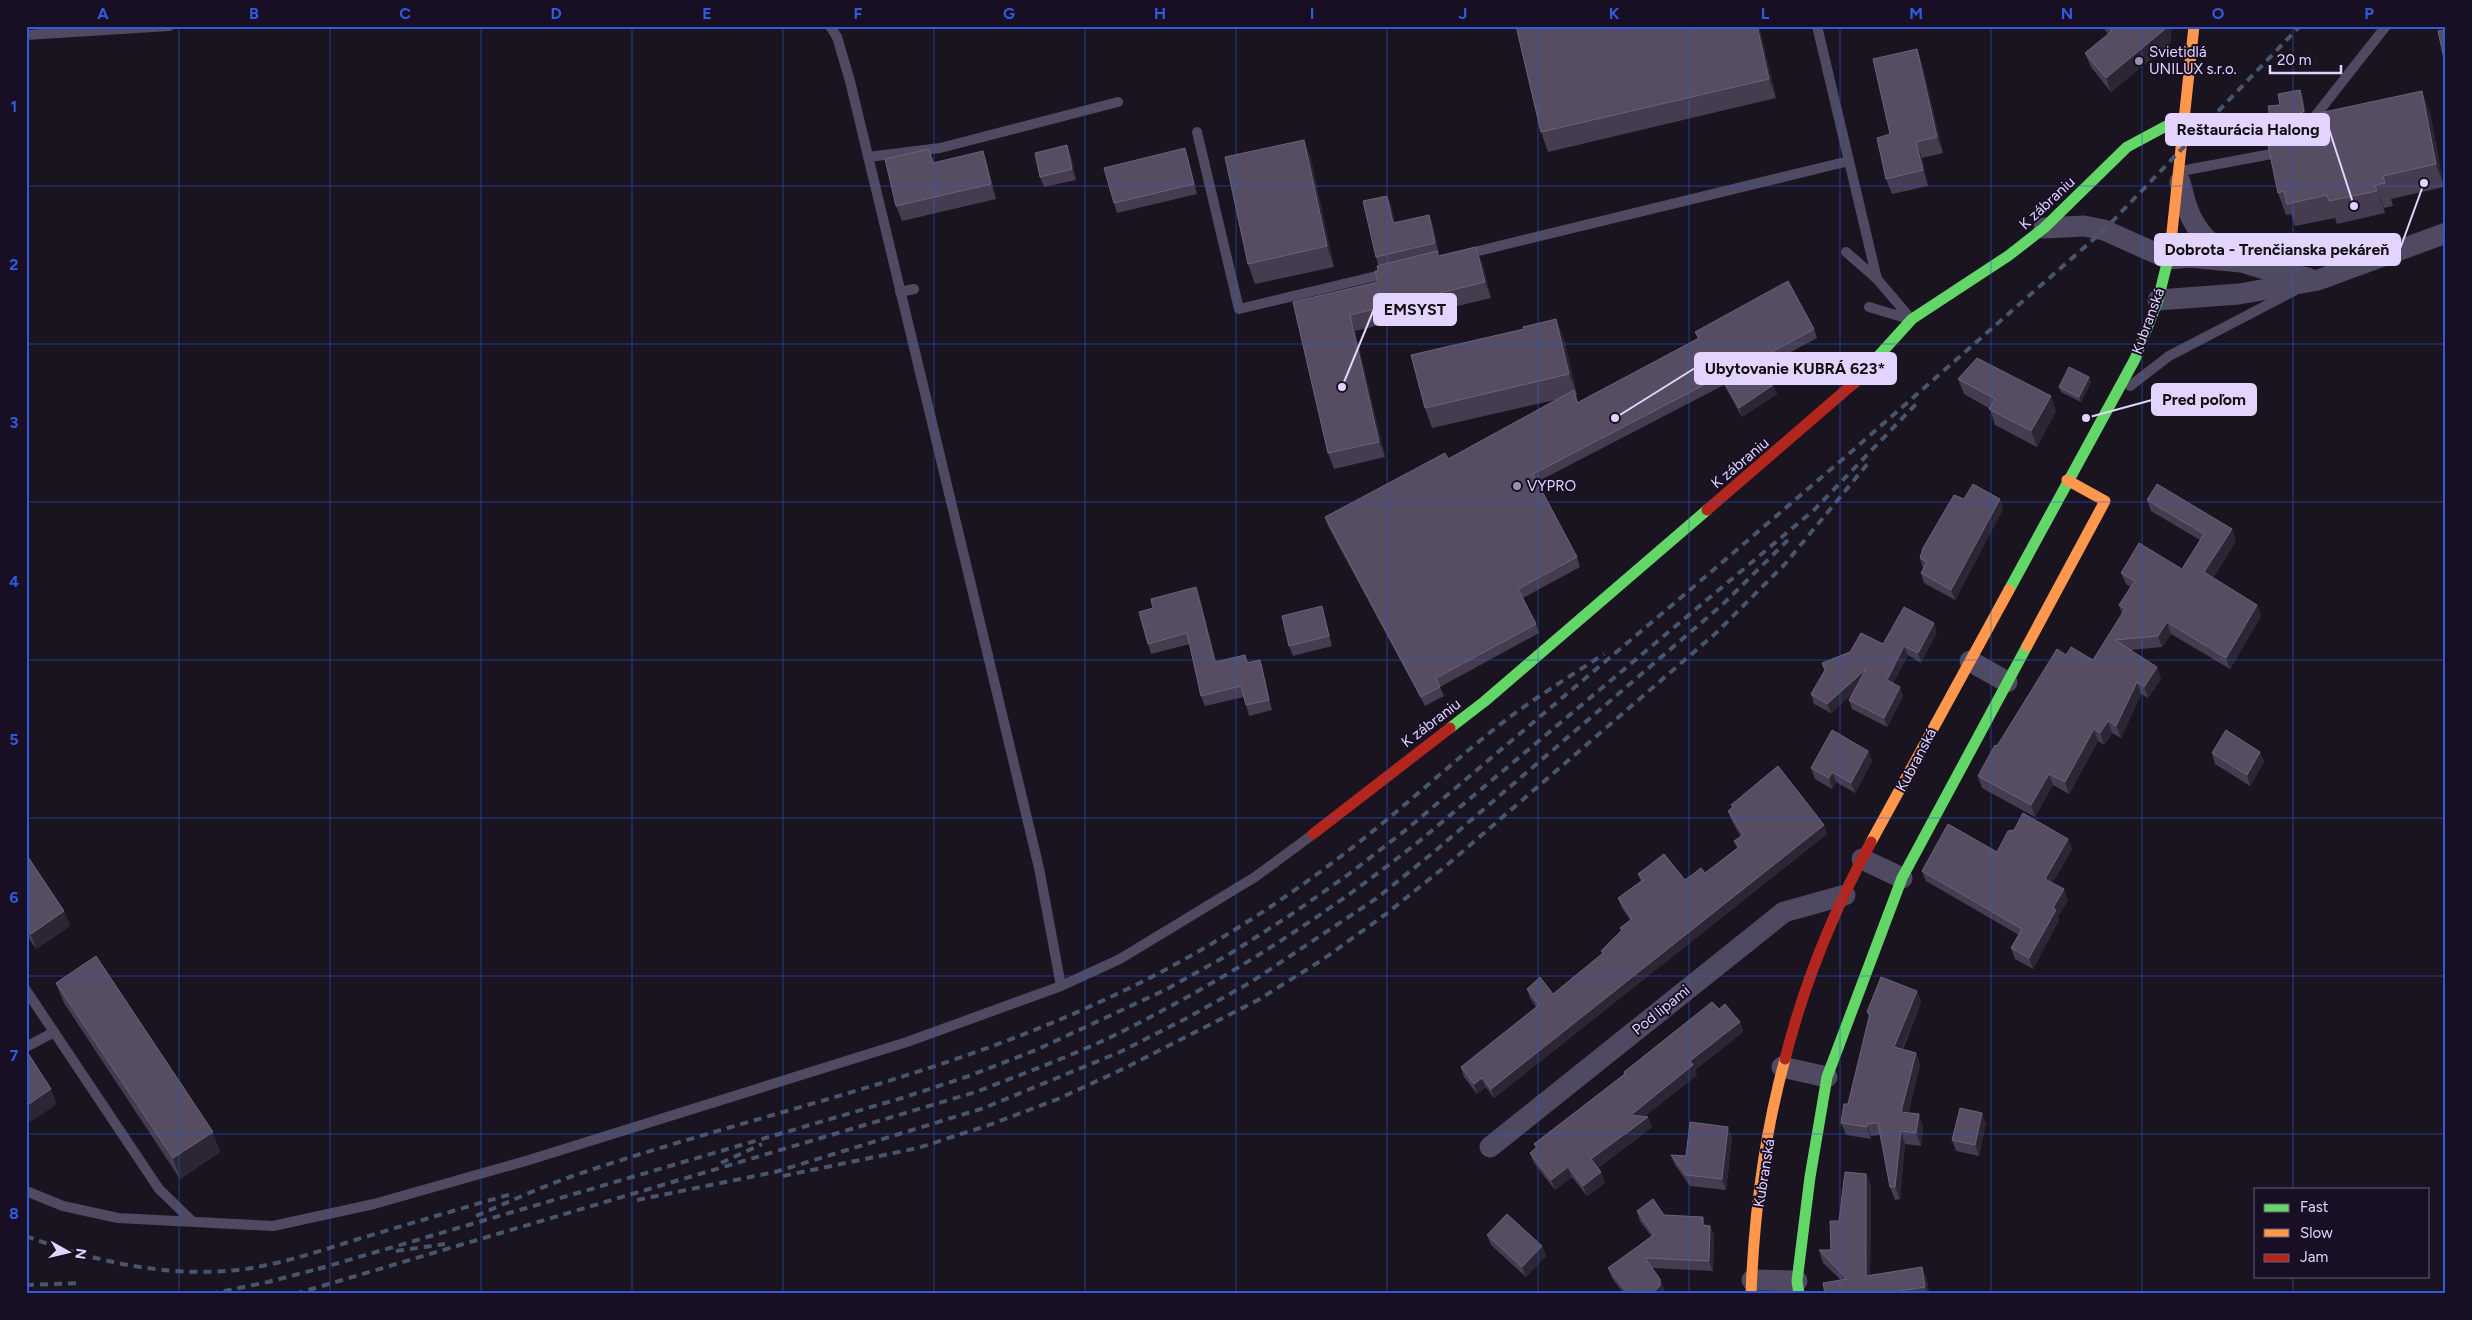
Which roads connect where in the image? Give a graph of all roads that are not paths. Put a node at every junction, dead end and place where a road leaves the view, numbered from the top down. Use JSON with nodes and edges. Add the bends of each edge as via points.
{"nodes":[{"id":1,"x":169,"y":26,"type":"edge"},
{"id":2,"x":830,"y":26,"type":"edge"},
{"id":3,"x":1817,"y":26,"type":"edge"},
{"id":4,"x":2194,"y":26,"type":"edge"},
{"id":5,"x":2386,"y":26,"type":"edge"},
{"id":6,"x":26,"y":35,"type":"edge"},
{"id":7,"x":1118,"y":102,"type":"dead end"},
{"id":8,"x":2183,"y":117,"type":"junction"},
{"id":9,"x":2304,"y":130,"type":"edge"},
{"id":10,"x":1197,"y":132,"type":"dead end"},
{"id":11,"x":2291,"y":145,"type":"edge"},
{"id":12,"x":868,"y":157,"type":"junction"},
{"id":13,"x":1849,"y":161,"type":"junction"},
{"id":14,"x":2178,"y":171,"type":"junction"},
{"id":15,"x":2044,"y":228,"type":"junction"},
{"id":16,"x":2446,"y":233,"type":"edge"},
{"id":17,"x":1846,"y":252,"type":"dead end"},
{"id":18,"x":1458,"y":256,"type":"edge"},
{"id":19,"x":2169,"y":259,"type":"junction"},
{"id":20,"x":2242,"y":262,"type":"junction"},
{"id":21,"x":1402,"y":270,"type":"edge"},
{"id":22,"x":1877,"y":279,"type":"junction"},
{"id":23,"x":2318,"y":280,"type":"junction"},
{"id":24,"x":914,"y":289,"type":"dead end"},
{"id":25,"x":900,"y":292,"type":"junction"},
{"id":26,"x":2158,"y":300,"type":"junction"},
{"id":27,"x":1870,"y":307,"type":"dead end"},
{"id":28,"x":1912,"y":320,"type":"junction"},
{"id":29,"x":2111,"y":401,"type":"junction"},
{"id":30,"x":2067,"y":480,"type":"junction"},
{"id":31,"x":1970,"y":661,"type":"junction"},
{"id":32,"x":2007,"y":682,"type":"junction"},
{"id":33,"x":1313,"y":834,"type":"joint"},
{"id":34,"x":1862,"y":859,"type":"junction"},
{"id":35,"x":1902,"y":878,"type":"junction"},
{"id":36,"x":1845,"y":895,"type":"junction"},
{"id":37,"x":1061,"y":986,"type":"junction"},
{"id":38,"x":26,"y":990,"type":"edge"},
{"id":39,"x":54,"y":1032,"type":"junction"},
{"id":40,"x":26,"y":1047,"type":"edge"},
{"id":41,"x":1782,"y":1067,"type":"junction"},
{"id":42,"x":1827,"y":1077,"type":"junction"},
{"id":43,"x":1490,"y":1147,"type":"dead end"},
{"id":44,"x":26,"y":1191,"type":"edge"},
{"id":45,"x":192,"y":1221,"type":"junction"},
{"id":46,"x":1752,"y":1287,"type":"edge"},
{"id":47,"x":1798,"y":1287,"type":"edge"}],
"edges":[{"from":1,"to":6,"type":"lane"},
{"from":2,"to":12,"type":"lane","via":[[850,81]]},
{"from":3,"to":13,"type":"lane"},
{"from":4,"to":8,"type":"street","name":"Kubranská"},
{"from":5,"to":9,"type":"lane"},
{"from":7,"to":12,"type":"lane","via":[[940,148]]},
{"from":8,"to":14,"type":"street","name":"Kubranská"},
{"from":8,"to":15,"type":"street","name":"K zábraniu","via":[[2127,147]]},
{"from":10,"to":21,"type":"lane","via":[[1239,309]]},
{"from":11,"to":14,"type":"lane","via":[[2274,154]]},
{"from":12,"to":25,"type":"lane"},
{"from":13,"to":18,"type":"lane"},
{"from":13,"to":22,"type":"lane"},
{"from":14,"to":19,"type":"street","name":"Kubranská"},
{"from":14,"to":20,"type":"street","via":[[2187,207],[2196,226],[2209,241]]},
{"from":15,"to":19,"type":"street","via":[[2084,226],[2104,230]]},
{"from":15,"to":28,"type":"street","name":"K zábraniu"},
{"from":16,"to":23,"type":"street"},
{"from":17,"to":22,"type":"lane"},
{"from":19,"to":20,"type":"street","via":[[2190,257]]},
{"from":19,"to":26,"type":"street","name":"Kubranská"},
{"from":20,"to":23,"type":"street"},
{"from":22,"to":28,"type":"lane"},
{"from":23,"to":26,"type":"street","via":[[2239,294]]},
{"from":23,"to":29,"type":"lane","via":[[2169,356]]},
{"from":24,"to":25,"type":"lane"},
{"from":25,"to":37,"type":"lane","via":[[1039,868]]},
{"from":26,"to":29,"type":"street","name":"Kubranská","via":[[2134,358]]},
{"from":27,"to":28,"type":"lane"},
{"from":28,"to":33,"type":"street","name":"K zábraniu","via":[[1864,374],[1773,455],[1485,701]]},
{"from":29,"to":30,"type":"street","name":"Kubranská"},
{"from":30,"to":31,"type":"street","name":"Kubranská"},
{"from":30,"to":32,"type":"street","name":"Kubranská","via":[[2105,501]]},
{"from":31,"to":32,"type":"street"},
{"from":31,"to":34,"type":"street","name":"Kubranská"},
{"from":32,"to":35,"type":"street","name":"Kubranská"},
{"from":33,"to":37,"type":"lane","via":[[1255,877],[1120,959]]},
{"from":34,"to":35,"type":"street"},
{"from":34,"to":36,"type":"street","name":"Kubranská"},
{"from":35,"to":42,"type":"street","name":"Kubranská"},
{"from":36,"to":41,"type":"street","name":"Kubranská","via":[[1802,1001]]},
{"from":36,"to":43,"type":"street","name":"Pod lipami","via":[[1784,912]]},
{"from":37,"to":45,"type":"lane","via":[[907,1042],[529,1160],[374,1204],[273,1226]]},
{"from":38,"to":39,"type":"lane"},
{"from":39,"to":40,"type":"lane"},
{"from":39,"to":45,"type":"lane","via":[[159,1189]]},
{"from":41,"to":42,"type":"street"},
{"from":41,"to":46,"type":"street","name":"Kubranská","via":[[1758,1203]]},
{"from":42,"to":47,"type":"street","name":"Kubranská","via":[[1810,1177]]},
{"from":44,"to":45,"type":"lane","via":[[63,1206],[118,1218]]},
{"from":46,"to":47,"type":"street","name":"Kubranská"}]}
